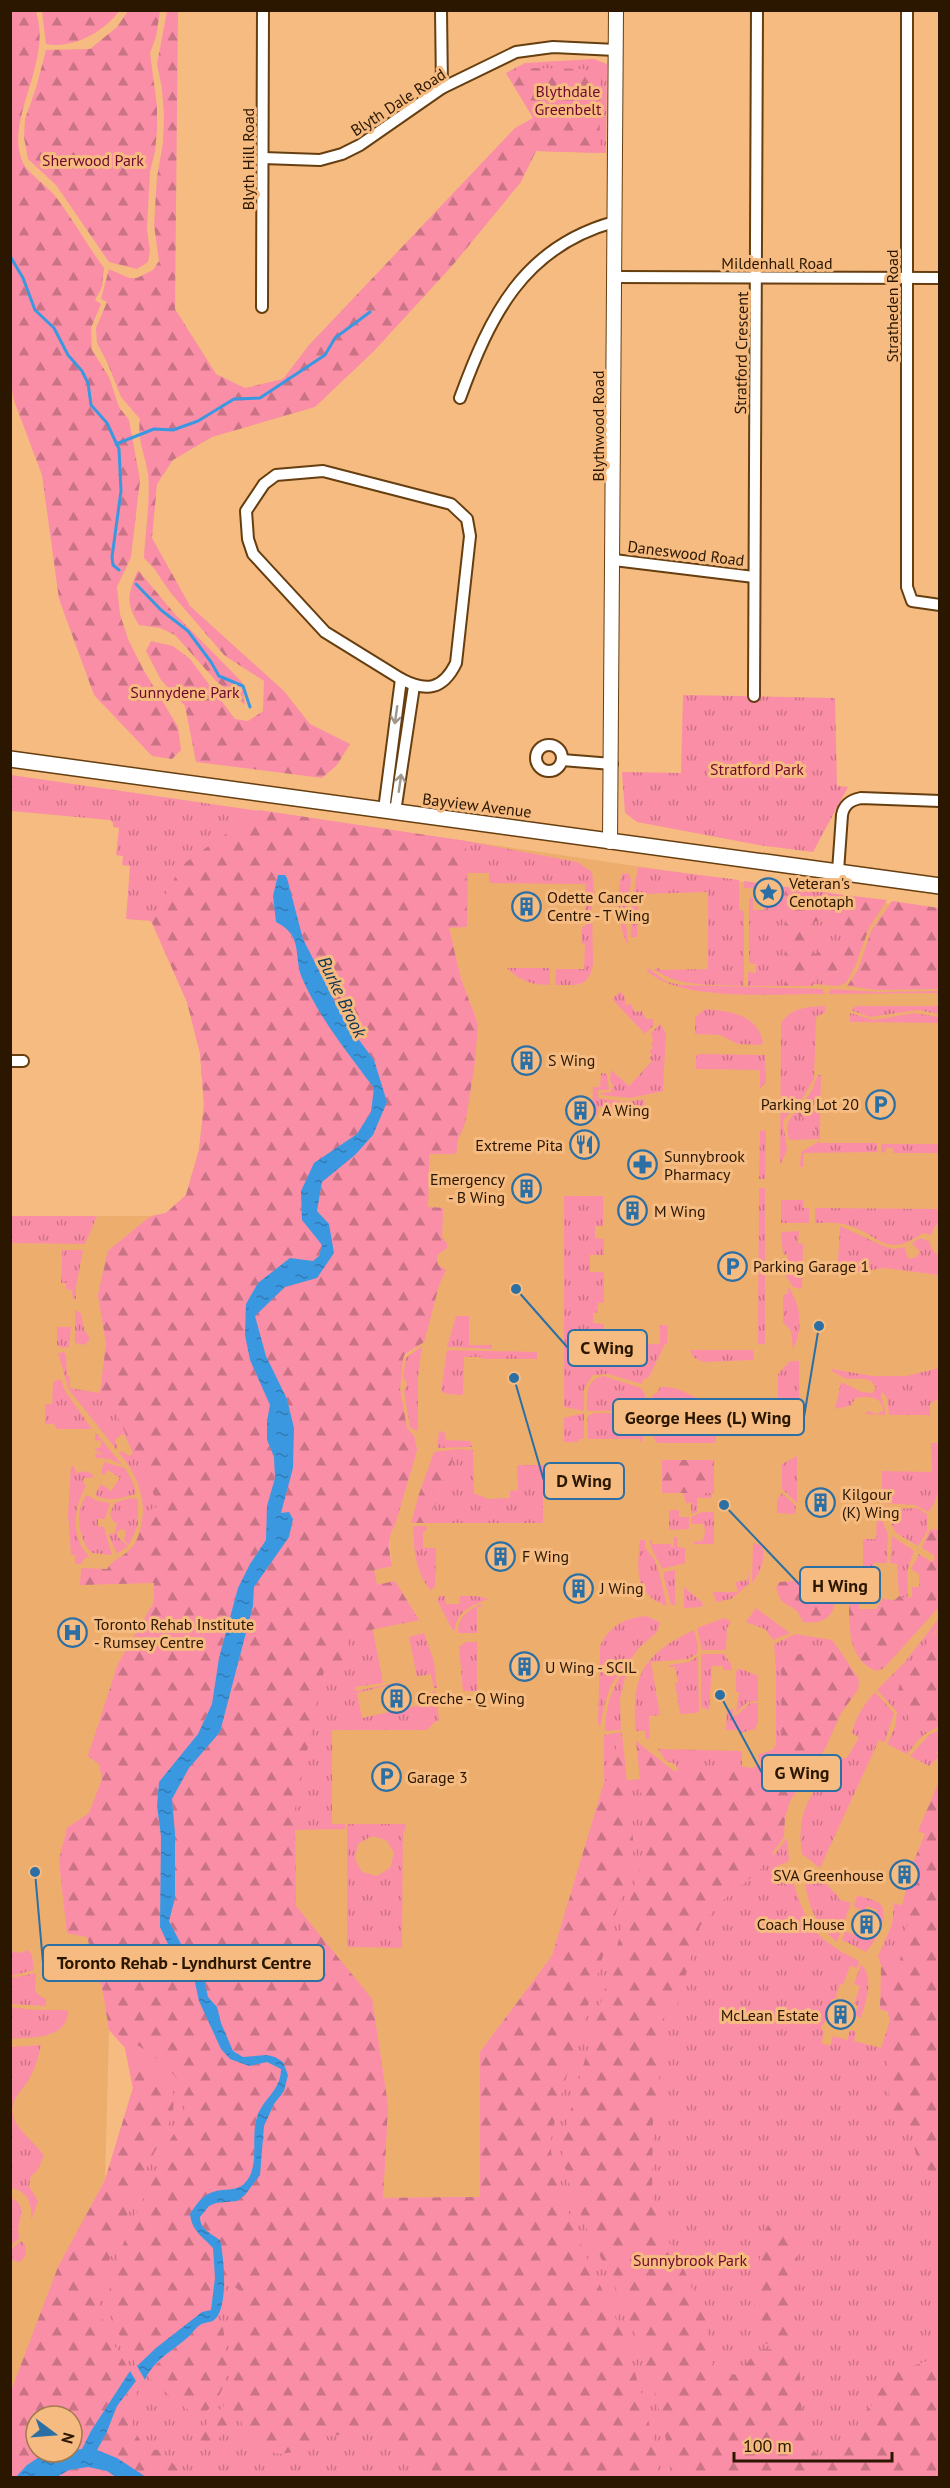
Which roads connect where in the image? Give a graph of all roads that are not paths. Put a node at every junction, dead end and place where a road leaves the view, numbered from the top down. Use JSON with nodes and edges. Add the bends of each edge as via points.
{"nodes":[{"id":1,"x":263,"y":10,"type":"edge"},
{"id":2,"x":441,"y":10,"type":"edge"},
{"id":3,"x":616,"y":10,"type":"edge"},
{"id":4,"x":757,"y":10,"type":"edge"},
{"id":5,"x":907,"y":10,"type":"edge"},
{"id":6,"x":616,"y":50,"type":"junction"},
{"id":7,"x":442,"y":88,"type":"junction"},
{"id":8,"x":263,"y":158,"type":"junction"},
{"id":9,"x":614,"y":222,"type":"junction"},
{"id":10,"x":615,"y":277,"type":"junction"},
{"id":11,"x":757,"y":278,"type":"junction"},
{"id":12,"x":908,"y":278,"type":"junction"},
{"id":13,"x":939,"y":278,"type":"edge"},
{"id":14,"x":262,"y":307,"type":"dead end"},
{"id":15,"x":460,"y":398,"type":"dead end"},
{"id":16,"x":614,"y":560,"type":"junction"},
{"id":17,"x":754,"y":577,"type":"junction"},
{"id":18,"x":939,"y":605,"type":"edge"},
{"id":19,"x":401,"y":679,"type":"junction"},
{"id":20,"x":414,"y":686,"type":"junction"},
{"id":21,"x":754,"y":696,"type":"dead end"},
{"id":22,"x":391,"y":751,"type":"junction"},
{"id":23,"x":404,"y":753,"type":"junction"},
{"id":24,"x":10,"y":759,"type":"edge"},
{"id":25,"x":562,"y":760,"type":"dead end"},
{"id":26,"x":612,"y":764,"type":"junction"},
{"id":27,"x":939,"y":801,"type":"edge"},
{"id":28,"x":390,"y":811,"type":"junction"},
{"id":29,"x":610,"y":842,"type":"junction"},
{"id":30,"x":838,"y":871,"type":"junction"},
{"id":31,"x":939,"y":886,"type":"edge"},
{"id":32,"x":10,"y":1061,"type":"edge"},
{"id":33,"x":23,"y":1061,"type":"dead end"}],
"edges":[{"from":1,"to":8,"type":"street","name":"Blyth Hill Road"},
{"from":2,"to":7,"type":"street"},
{"from":3,"to":6,"type":"street","name":"Blythwood Road"},
{"from":4,"to":11,"type":"street","name":"Stratford Crescent"},
{"from":5,"to":12,"type":"street","name":"Stratheden Road"},
{"from":6,"to":7,"type":"street","name":"Blyth Dale Road","via":[[553,47],[516,52]]},
{"from":6,"to":9,"type":"street","name":"Blythwood Road"},
{"from":7,"to":8,"type":"street","name":"Blyth Dale Road","via":[[342,154],[320,160]]},
{"from":8,"to":14,"type":"street","name":"Blyth Hill Road"},
{"from":9,"to":10,"type":"street","name":"Blythwood Road"},
{"from":9,"to":15,"type":"street","via":[[568,242],[519,282],[489,327]]},
{"from":10,"to":11,"type":"street","name":"Mildenhall Road"},
{"from":10,"to":16,"type":"street","name":"Blythwood Road"},
{"from":11,"to":12,"type":"street","name":"Mildenhall Road"},
{"from":11,"to":17,"type":"street","name":"Stratford Crescent"},
{"from":12,"to":13,"type":"street","name":"Mildenhall Road"},
{"from":12,"to":18,"type":"street","name":"Stratheden Road","via":[[907,587],[912,601]]},
{"from":16,"to":17,"type":"street","name":"Daneswood Road"},
{"from":16,"to":26,"type":"street","name":"Blythwood Road"},
{"from":17,"to":21,"type":"street","name":"Stratford Crescent"},
{"from":19,"to":20,"type":"street"},
{"from":19,"to":20,"type":"street","via":[[325,632],[253,554],[246,511],[264,484],[276,475],[323,471],[451,504],[467,519],[470,536],[456,663],[449,677],[431,688]]},
{"from":19,"to":22,"type":"street","one_way":true},
{"from":20,"to":23,"type":"street"},
{"from":22,"to":23,"type":"street"},
{"from":22,"to":28,"type":"street"},
{"from":28,"to":23,"type":"street","one_way":true},
{"from":24,"to":28,"type":"main road","name":"Bayview Avenue"},
{"from":25,"to":26,"type":"street"},
{"from":26,"to":29,"type":"street","name":"Blythwood Road"},
{"from":27,"to":30,"type":"street","via":[[850,801],[843,808]]},
{"from":28,"to":29,"type":"main road","name":"Bayview Avenue"},
{"from":29,"to":30,"type":"main road","name":"Bayview Avenue"},
{"from":30,"to":31,"type":"main road","name":"Bayview Avenue"},
{"from":32,"to":33,"type":"street"}]}
